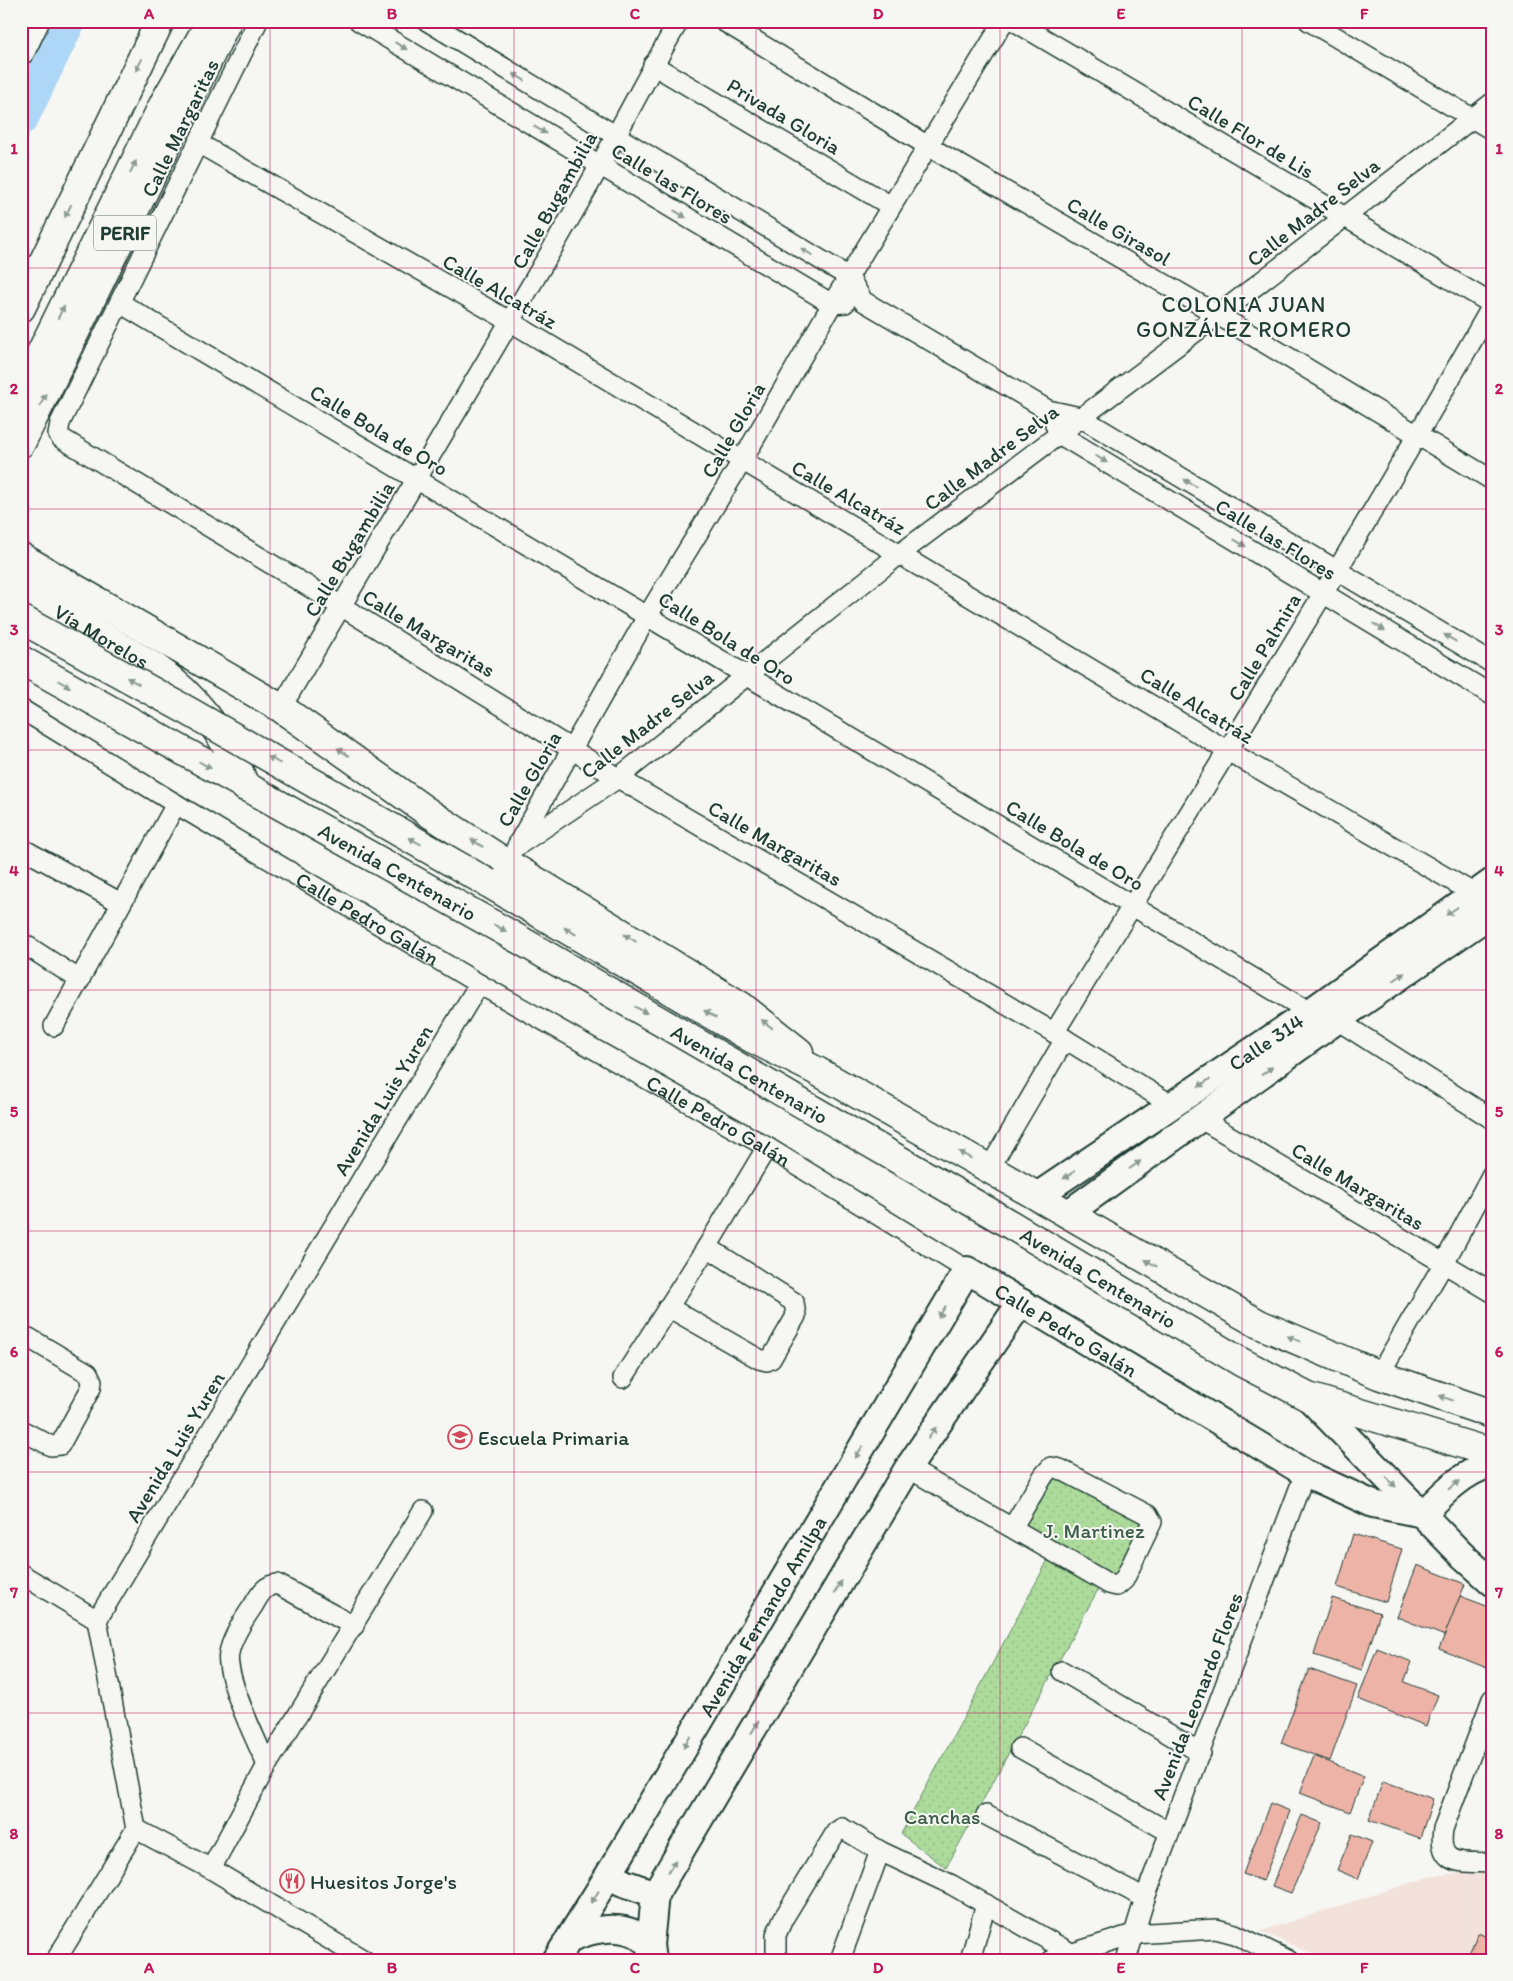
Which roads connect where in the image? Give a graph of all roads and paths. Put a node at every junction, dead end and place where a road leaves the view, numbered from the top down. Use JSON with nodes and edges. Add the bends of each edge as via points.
{"nodes":[{"id":1,"x":35,"y":21,"type":"edge"},
{"id":2,"x":160,"y":21,"type":"edge"},
{"id":3,"x":211,"y":21,"type":"edge"},
{"id":4,"x":227,"y":21,"type":"edge"},
{"id":5,"x":258,"y":21,"type":"edge"},
{"id":6,"x":359,"y":21,"type":"edge"},
{"id":7,"x":427,"y":21,"type":"edge"},
{"id":8,"x":679,"y":21,"type":"edge"},
{"id":9,"x":723,"y":21,"type":"edge"},
{"id":10,"x":1004,"y":21,"type":"edge"},
{"id":11,"x":1014,"y":21,"type":"edge"},
{"id":12,"x":1309,"y":21,"type":"edge"},
{"id":13,"x":21,"y":50,"type":"edge"},
{"id":14,"x":653,"y":65,"type":"junction"},
{"id":15,"x":1492,"y":103,"type":"edge"},
{"id":16,"x":1472,"y":118,"type":"junction"},
{"id":17,"x":1492,"y":130,"type":"edge"},
{"id":18,"x":616,"y":136,"type":"junction"},
{"id":19,"x":198,"y":142,"type":"junction"},
{"id":20,"x":928,"y":146,"type":"junction"},
{"id":21,"x":600,"y":167,"type":"junction"},
{"id":22,"x":891,"y":206,"type":"junction"},
{"id":23,"x":1342,"y":216,"type":"junction"},
{"id":24,"x":849,"y":277,"type":"junction"},
{"id":25,"x":863,"y":301,"type":"junction"},
{"id":26,"x":120,"y":304,"type":"junction"},
{"id":27,"x":832,"y":304,"type":"junction"},
{"id":28,"x":1492,"y":305,"type":"edge"},
{"id":29,"x":21,"y":308,"type":"edge"},
{"id":30,"x":1218,"y":314,"type":"junction"},
{"id":31,"x":511,"y":322,"type":"junction"},
{"id":32,"x":21,"y":393,"type":"edge"},
{"id":33,"x":1048,"y":410,"type":"junction"},
{"id":34,"x":1080,"y":417,"type":"junction"},
{"id":35,"x":1059,"y":434,"type":"junction"},
{"id":36,"x":1418,"y":436,"type":"junction"},
{"id":37,"x":21,"y":443,"type":"edge"},
{"id":38,"x":742,"y":461,"type":"junction"},
{"id":39,"x":416,"y":479,"type":"junction"},
{"id":40,"x":1492,"y":480,"type":"edge"},
{"id":41,"x":901,"y":553,"type":"junction"},
{"id":42,"x":21,"y":557,"type":"edge"},
{"id":43,"x":1336,"y":569,"type":"junction"},
{"id":44,"x":21,"y":588,"type":"edge"},
{"id":45,"x":1322,"y":594,"type":"junction"},
{"id":46,"x":341,"y":606,"type":"junction"},
{"id":47,"x":648,"y":616,"type":"junction"},
{"id":48,"x":21,"y":619,"type":"edge"},
{"id":49,"x":21,"y":660,"type":"edge"},
{"id":50,"x":1492,"y":663,"type":"edge"},
{"id":51,"x":745,"y":676,"type":"junction"},
{"id":52,"x":1492,"y":695,"type":"edge"},
{"id":53,"x":281,"y":708,"type":"junction"},
{"id":54,"x":21,"y":709,"type":"edge"},
{"id":55,"x":573,"y":748,"type":"junction"},
{"id":56,"x":1228,"y":751,"type":"junction"},
{"id":57,"x":618,"y":778,"type":"junction"},
{"id":58,"x":246,"y":787,"type":"junction"},
{"id":59,"x":176,"y":804,"type":"junction"},
{"id":60,"x":21,"y":848,"type":"edge"},
{"id":61,"x":503,"y":863,"type":"junction"},
{"id":62,"x":1486,"y":896,"type":"edge"},
{"id":63,"x":121,"y":903,"type":"junction"},
{"id":64,"x":1132,"y":905,"type":"junction"},
{"id":65,"x":21,"y":942,"type":"edge"},
{"id":66,"x":80,"y":980,"type":"junction"},
{"id":67,"x":479,"y":984,"type":"junction"},
{"id":68,"x":1310,"y":1012,"type":"junction"},
{"id":69,"x":1337,"y":1020,"type":"junction"},
{"id":70,"x":54,"y":1026,"type":"dead end"},
{"id":71,"x":1059,"y":1036,"type":"junction"},
{"id":72,"x":1172,"y":1105,"type":"junction"},
{"id":73,"x":1201,"y":1119,"type":"junction"},
{"id":74,"x":1492,"y":1119,"type":"edge"},
{"id":75,"x":767,"y":1147,"type":"junction"},
{"id":76,"x":989,"y":1168,"type":"junction"},
{"id":77,"x":1492,"y":1174,"type":"edge"},
{"id":78,"x":1037,"y":1196,"type":"junction"},
{"id":79,"x":1067,"y":1214,"type":"junction"},
{"id":80,"x":707,"y":1247,"type":"junction"},
{"id":81,"x":1444,"y":1264,"type":"junction"},
{"id":82,"x":967,"y":1270,"type":"junction"},
{"id":83,"x":1492,"y":1292,"type":"edge"},
{"id":84,"x":1021,"y":1302,"type":"junction"},
{"id":85,"x":668,"y":1307,"type":"junction"},
{"id":86,"x":21,"y":1336,"type":"edge"},
{"id":87,"x":1379,"y":1375,"type":"junction"},
{"id":88,"x":623,"y":1378,"type":"dead end"},
{"id":89,"x":1308,"y":1397,"type":"junction"},
{"id":90,"x":1492,"y":1414,"type":"edge"},
{"id":91,"x":21,"y":1430,"type":"edge"},
{"id":92,"x":1356,"y":1446,"type":"junction"},
{"id":93,"x":1492,"y":1452,"type":"edge"},
{"id":94,"x":1492,"y":1464,"type":"edge"},
{"id":95,"x":908,"y":1468,"type":"junction"},
{"id":96,"x":1305,"y":1473,"type":"junction"},
{"id":97,"x":1332,"y":1485,"type":"junction"},
{"id":98,"x":423,"y":1511,"type":"dead end"},
{"id":99,"x":1423,"y":1514,"type":"junction"},
{"id":100,"x":1012,"y":1528,"type":"junction"},
{"id":101,"x":21,"y":1574,"type":"edge"},
{"id":102,"x":1492,"y":1582,"type":"edge"},
{"id":103,"x":97,"y":1620,"type":"junction"},
{"id":104,"x":354,"y":1626,"type":"junction"},
{"id":105,"x":1062,"y":1671,"type":"dead end"},
{"id":106,"x":1492,"y":1699,"type":"edge"},
{"id":107,"x":1020,"y":1748,"type":"dead end"},
{"id":108,"x":1201,"y":1753,"type":"junction"},
{"id":109,"x":267,"y":1765,"type":"junction"},
{"id":110,"x":986,"y":1815,"type":"dead end"},
{"id":111,"x":136,"y":1830,"type":"junction"},
{"id":112,"x":1169,"y":1832,"type":"junction"},
{"id":113,"x":880,"y":1851,"type":"junction"},
{"id":114,"x":1492,"y":1863,"type":"edge"},
{"id":115,"x":211,"y":1868,"type":"junction"},
{"id":116,"x":611,"y":1871,"type":"junction"},
{"id":117,"x":655,"y":1894,"type":"junction"},
{"id":118,"x":1144,"y":1898,"type":"junction"},
{"id":119,"x":986,"y":1904,"type":"junction"},
{"id":120,"x":1133,"y":1934,"type":"junction"},
{"id":121,"x":571,"y":1938,"type":"junction"},
{"id":122,"x":651,"y":1952,"type":"edge"},
{"id":123,"x":1072,"y":1954,"type":"junction"},
{"id":124,"x":56,"y":1960,"type":"edge"},
{"id":125,"x":364,"y":1960,"type":"edge"},
{"id":126,"x":556,"y":1960,"type":"edge"},
{"id":127,"x":776,"y":1960,"type":"edge"},
{"id":128,"x":840,"y":1960,"type":"edge"},
{"id":129,"x":970,"y":1960,"type":"edge"},
{"id":130,"x":1051,"y":1960,"type":"edge"},
{"id":131,"x":1126,"y":1960,"type":"edge"},
{"id":132,"x":1288,"y":1960,"type":"edge"}],
"edges":[{"from":1,"to":13,"type":"main road"},
{"from":2,"to":29,"type":"main road","number":"PERIF","one_way":true},
{"from":32,"to":3,"type":"main road","one_way":true,"via":[[165,101]]},
{"from":37,"to":4,"type":"main road","number":"PERIF","one_way":true},
{"from":5,"to":19,"type":"street","name":"Calle Margaritas"},
{"from":6,"to":21,"type":"street","name":"Calle las Flores","one_way":true},
{"from":18,"to":7,"type":"street","name":"Calle las Flores","one_way":true},
{"from":8,"to":14,"type":"street","name":"Calle Bugambilia"},
{"from":9,"to":20,"type":"street","name":"Calle Girasol"},
{"from":10,"to":20,"type":"street","name":"Calle Gloria"},
{"from":11,"to":23,"type":"street","name":"Calle Flor de Lis"},
{"from":12,"to":16,"type":"street"},
{"from":14,"to":18,"type":"street","name":"Calle Bugambilia"},
{"from":14,"to":22,"type":"street","name":"Privada Gloria"},
{"from":15,"to":16,"type":"street","name":"Calle Madre Selva"},
{"from":16,"to":17,"type":"street"},
{"from":16,"to":23,"type":"street","name":"Calle Madre Selva"},
{"from":18,"to":21,"type":"street","name":"Calle Bugambilia"},
{"from":24,"to":18,"type":"street","name":"Calle las Flores","one_way":true},
{"from":19,"to":26,"type":"street","name":"Calle Margaritas"},
{"from":19,"to":31,"type":"street","name":"Calle Alcatráz"},
{"from":20,"to":22,"type":"street","name":"Calle Gloria"},
{"from":20,"to":30,"type":"street","name":"Calle Girasol"},
{"from":21,"to":27,"type":"street","name":"Calle las Flores","one_way":true},
{"from":21,"to":31,"type":"street","name":"Calle Bugambilia"},
{"from":22,"to":24,"type":"street","name":"Calle Gloria"},
{"from":23,"to":28,"type":"street","name":"Calle Flor de Lis"},
{"from":23,"to":30,"type":"street","name":"Calle Madre Selva"},
{"from":24,"to":25,"type":"street","name":"Calle las Flores"},
{"from":24,"to":27,"type":"street","name":"Calle Gloria"},
{"from":25,"to":27,"type":"street"},
{"from":25,"to":33,"type":"street","name":"Calle las Flores"},
{"from":26,"to":39,"type":"street","name":"Calle Bola de Oro"},
{"from":26,"to":46,"type":"street","name":"Calle Margaritas","via":[[60,423],[58,434]]},
{"from":27,"to":38,"type":"street","name":"Calle Gloria"},
{"from":28,"to":36,"type":"street","name":"Calle Palmira"},
{"from":30,"to":34,"type":"street","name":"Calle Madre Selva"},
{"from":30,"to":36,"type":"street","name":"Calle Girasol"},
{"from":31,"to":38,"type":"street","name":"Calle Alcatráz"},
{"from":31,"to":39,"type":"street","name":"Calle Bugambilia"},
{"from":33,"to":34,"type":"street","name":"Calle las Flores"},
{"from":33,"to":35,"type":"street"},
{"from":34,"to":35,"type":"street","name":"Calle Madre Selva"},
{"from":43,"to":34,"type":"street","name":"Calle las Flores","one_way":true},
{"from":35,"to":41,"type":"street","name":"Calle Madre Selva"},
{"from":35,"to":45,"type":"street","name":"Calle las Flores","one_way":true},
{"from":36,"to":40,"type":"street","name":"Calle Girasol"},
{"from":36,"to":43,"type":"street","name":"Calle Palmira"},
{"from":38,"to":41,"type":"street","name":"Calle Alcatráz"},
{"from":38,"to":47,"type":"street","name":"Calle Gloria"},
{"from":39,"to":46,"type":"street","name":"Calle Bugambilia"},
{"from":39,"to":47,"type":"street","name":"Calle Bola de Oro"},
{"from":41,"to":51,"type":"street","name":"Calle Madre Selva"},
{"from":41,"to":56,"type":"street","name":"Calle Alcatráz"},
{"from":42,"to":53,"type":"main road","name":"Avenida Centenario"},
{"from":43,"to":45,"type":"street","name":"Calle Palmira"},
{"from":50,"to":43,"type":"street","name":"Calle las Flores","one_way":true},
{"from":44,"to":58,"type":"main road","name":"Vía Morelos","via":[[156,668],[190,695],[228,747]]},
{"from":45,"to":52,"type":"street","name":"Calle las Flores","one_way":true},
{"from":45,"to":56,"type":"street","name":"Calle Palmira"},
{"from":46,"to":53,"type":"street","name":"Calle Bugambilia"},
{"from":46,"to":55,"type":"street","name":"Calle Margaritas"},
{"from":47,"to":51,"type":"street","name":"Calle Bola de Oro"},
{"from":47,"to":55,"type":"street","name":"Calle Gloria"},
{"from":61,"to":48,"type":"main road","name":"Avenida Centenario","one_way":true,"bridge":true,"via":[[190,712]]},
{"from":49,"to":58,"type":"main road","name":"Avenida Centenario","one_way":true},
{"from":51,"to":57,"type":"street","name":"Calle Madre Selva"},
{"from":51,"to":64,"type":"street","name":"Calle Bola de Oro"},
{"from":61,"to":53,"type":"main road","name":"Avenida Centenario","one_way":true},
{"from":54,"to":59,"type":"street","name":"Calle Pedro Galán"},
{"from":55,"to":57,"type":"street","name":"Calle Margaritas"},
{"from":55,"to":61,"type":"street","name":"Calle Gloria"},
{"from":56,"to":62,"type":"street","name":"Calle Alcatráz"},
{"from":56,"to":64,"type":"street","name":"Calle Palmira"},
{"from":57,"to":61,"type":"street","name":"Calle Madre Selva"},
{"from":57,"to":71,"type":"street","name":"Calle Margaritas"},
{"from":58,"to":89,"type":"main road","name":"Avenida Centenario","one_way":true,"via":[[506,932],[1241,1362]]},
{"from":59,"to":63,"type":"street"},
{"from":59,"to":67,"type":"street","name":"Calle Pedro Galán"},
{"from":60,"to":63,"type":"street"},
{"from":76,"to":61,"type":"main road","name":"Avenida Centenario","one_way":true,"via":[[815,1070],[750,1038]]},
{"from":62,"to":68,"type":"street","name":"Calle 314","one_way":true},
{"from":69,"to":62,"type":"street","one_way":true},
{"from":63,"to":66,"type":"street"},
{"from":64,"to":68,"type":"street","name":"Calle Bola de Oro"},
{"from":64,"to":71,"type":"street","name":"Calle Palmira"},
{"from":65,"to":66,"type":"street"},
{"from":66,"to":70,"type":"street"},
{"from":67,"to":75,"type":"street","name":"Calle Pedro Galán"},
{"from":67,"to":103,"type":"street","name":"Avenida Luis Yuren"},
{"from":68,"to":72,"type":"street","name":"Calle 314","one_way":true},
{"from":73,"to":69,"type":"street","one_way":true},
{"from":69,"to":74,"type":"street"},
{"from":71,"to":72,"type":"street","name":"Calle Margaritas"},
{"from":71,"to":76,"type":"street","name":"Calle Palmira"},
{"from":72,"to":78,"type":"street","name":"Calle 314","one_way":true},
{"from":79,"to":73,"type":"street","one_way":true},
{"from":73,"to":81,"type":"street","name":"Calle Margaritas"},
{"from":75,"to":80,"type":"street"},
{"from":75,"to":82,"type":"street","name":"Calle Pedro Galán"},
{"from":76,"to":78,"type":"main road","name":"Avenida Centenario"},
{"from":77,"to":81,"type":"street"},
{"from":78,"to":79,"type":"main road","name":"Avenida Centenario"},
{"from":87,"to":79,"type":"main road","name":"Avenida Centenario","one_way":true,"via":[[1259,1324]]},
{"from":80,"to":85,"type":"street"},
{"from":80,"to":85,"type":"street","via":[[794,1302],[796,1316],[771,1359],[759,1359]]},
{"from":81,"to":83,"type":"street","name":"Calle Margaritas"},
{"from":81,"to":87,"type":"street"},
{"from":82,"to":84,"type":"street","name":"Calle Pedro Galán"},
{"from":82,"to":116,"type":"street","name":"Avenida Fernando Amilpa","one_way":true},
{"from":95,"to":84,"type":"street","one_way":true},
{"from":84,"to":96,"type":"street","name":"Calle Pedro Galán"},
{"from":85,"to":88,"type":"street"},
{"from":86,"to":91,"type":"street","via":[[88,1373],[92,1381],[89,1393],[60,1445],[50,1446]]},
{"from":90,"to":87,"type":"main road","name":"Avenida Centenario","one_way":true},
{"from":89,"to":92,"type":"street"},
{"from":89,"to":93,"type":"main road","name":"Avenida Centenario"},
{"from":92,"to":97,"type":"street","via":[[1363,1457],[1359,1476],[1348,1484]]},
{"from":92,"to":99,"type":"street","one_way":true},
{"from":99,"to":94,"type":"street","one_way":true,"via":[[1453,1484]]},
{"from":95,"to":100,"type":"street"},
{"from":117,"to":95,"type":"street","one_way":true},
{"from":96,"to":97,"type":"street","name":"Calle Pedro Galán"},
{"from":96,"to":108,"type":"street","name":"Avenida Leonardo Flores"},
{"from":97,"to":99,"type":"street","name":"Calle Pedro Galán","via":[[1373,1504]]},
{"from":98,"to":104,"type":"street"},
{"from":99,"to":102,"type":"street"},
{"from":100,"to":100,"type":"street","via":[[1117,1586],[1124,1580],[1152,1522],[1148,1516],[1060,1468],[1051,1467]]},
{"from":101,"to":103,"type":"street"},
{"from":103,"to":111,"type":"street"},
{"from":104,"to":109,"type":"street"},
{"from":104,"to":109,"type":"street","via":[[277,1584],[263,1590],[245,1617],[229,1659],[236,1692]]},
{"from":105,"to":108,"type":"street"},
{"from":106,"to":114,"type":"street","via":[[1441,1841],[1444,1853],[1450,1859],[1460,1863]]},
{"from":107,"to":112,"type":"street"},
{"from":108,"to":112,"type":"street","name":"Avenida Leonardo Flores"},
{"from":109,"to":115,"type":"street"},
{"from":110,"to":118,"type":"street"},
{"from":111,"to":115,"type":"street"},
{"from":111,"to":124,"type":"street"},
{"from":112,"to":118,"type":"street","name":"Avenida Leonardo Flores"},
{"from":113,"to":119,"type":"street"},
{"from":113,"to":127,"type":"street","via":[[847,1830],[838,1829],[783,1920],[776,1935]]},
{"from":113,"to":128,"type":"street"},
{"from":115,"to":125,"type":"street"},
{"from":116,"to":117,"type":"street","via":[[621,1882]]},
{"from":116,"to":121,"type":"street","name":"Avenida Fernando Amilpa","one_way":true},
{"from":117,"to":122,"type":"street"},
{"from":118,"to":120,"type":"street","name":"Avenida Leonardo Flores"},
{"from":119,"to":123,"type":"street"},
{"from":119,"to":129,"type":"street"},
{"from":120,"to":123,"type":"street"},
{"from":120,"to":131,"type":"street","name":"Avenida Leonardo Flores"},
{"from":120,"to":132,"type":"street","via":[[1216,1929],[1235,1934]]},
{"from":121,"to":122,"type":"street","via":[[590,1930],[635,1933]]},
{"from":121,"to":126,"type":"street","name":"Avenida Fernando Amilpa"},
{"from":123,"to":130,"type":"street"}]}
